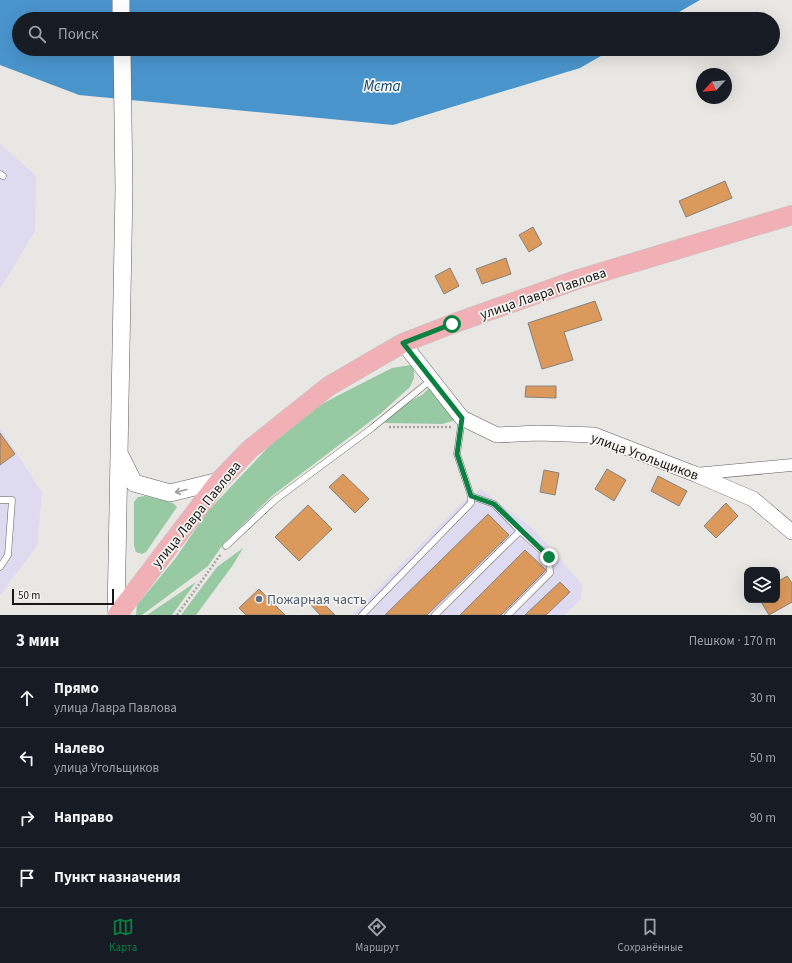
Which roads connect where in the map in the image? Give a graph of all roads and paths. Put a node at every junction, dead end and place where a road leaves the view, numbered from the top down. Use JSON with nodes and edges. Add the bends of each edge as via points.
{"nodes":[{"id":1,"x":121,"y":0,"type":"edge"},
{"id":2,"x":121,"y":12,"type":"edge"},
{"id":3,"x":122,"y":56,"type":"edge"},
{"id":4,"x":792,"y":215,"type":"edge"},
{"id":5,"x":403,"y":343,"type":"junction"},
{"id":6,"x":432,"y":379,"type":"junction"},
{"id":7,"x":462,"y":418,"type":"junction"},
{"id":8,"x":372,"y":428,"type":"junction"},
{"id":9,"x":119,"y":453,"type":"junction"},
{"id":10,"x":792,"y":465,"type":"edge"},
{"id":11,"x":695,"y":474,"type":"junction"},
{"id":12,"x":219,"y":481,"type":"junction"},
{"id":13,"x":471,"y":496,"type":"junction"},
{"id":14,"x":0,"y":500,"type":"edge"},
{"id":15,"x":520,"y":531,"type":"junction"},
{"id":16,"x":792,"y":532,"type":"edge"},
{"id":17,"x":226,"y":546,"type":"joint"},
{"id":18,"x":0,"y":567,"type":"edge"},
{"id":19,"x":117,"y":615,"type":"edge"},
{"id":20,"x":177,"y":615,"type":"edge"},
{"id":21,"x":362,"y":615,"type":"edge"},
{"id":22,"x":435,"y":615,"type":"edge"},
{"id":23,"x":508,"y":615,"type":"edge"}],
"edges":[{"from":1,"to":2,"type":"main road"},
{"from":3,"to":9,"type":"main road","via":[[124,189]]},
{"from":4,"to":5,"type":"main road","name":"улица Лавра Павлова","via":[[579,279]]},
{"from":5,"to":6,"type":"street","name":"улица Угольщиков"},
{"from":5,"to":12,"type":"main road","name":"улица Лавра Павлова","via":[[329,386],[250,449]]},
{"from":6,"to":7,"type":"street","name":"улица Угольщиков"},
{"from":6,"to":8,"type":"lane"},
{"from":7,"to":8,"type":"path","via":[[456,427]]},
{"from":7,"to":11,"type":"street","name":"улица Угольщиков","via":[[497,435],[594,435]]},
{"from":7,"to":13,"type":"lane","via":[[457,454]]},
{"from":8,"to":17,"type":"lane","via":[[275,500]]},
{"from":12,"to":9,"type":"main road","one_way":true,"via":[[170,493],[134,483]]},
{"from":9,"to":19,"type":"main road"},
{"from":10,"to":11,"type":"street"},
{"from":11,"to":16,"type":"street","name":"улица Угольщиков","via":[[753,499]]},
{"from":12,"to":19,"type":"main road","name":"улица Лавра Павлова"},
{"from":13,"to":15,"type":"lane","via":[[494,504]]},
{"from":13,"to":21,"type":"lane","via":[[471,503]]},
{"from":14,"to":18,"type":"lane","via":[[12,500],[8,555]]},
{"from":15,"to":22,"type":"lane"},
{"from":15,"to":23,"type":"lane","via":[[549,557],[550,573]]},
{"from":17,"to":20,"type":"path"}]}
